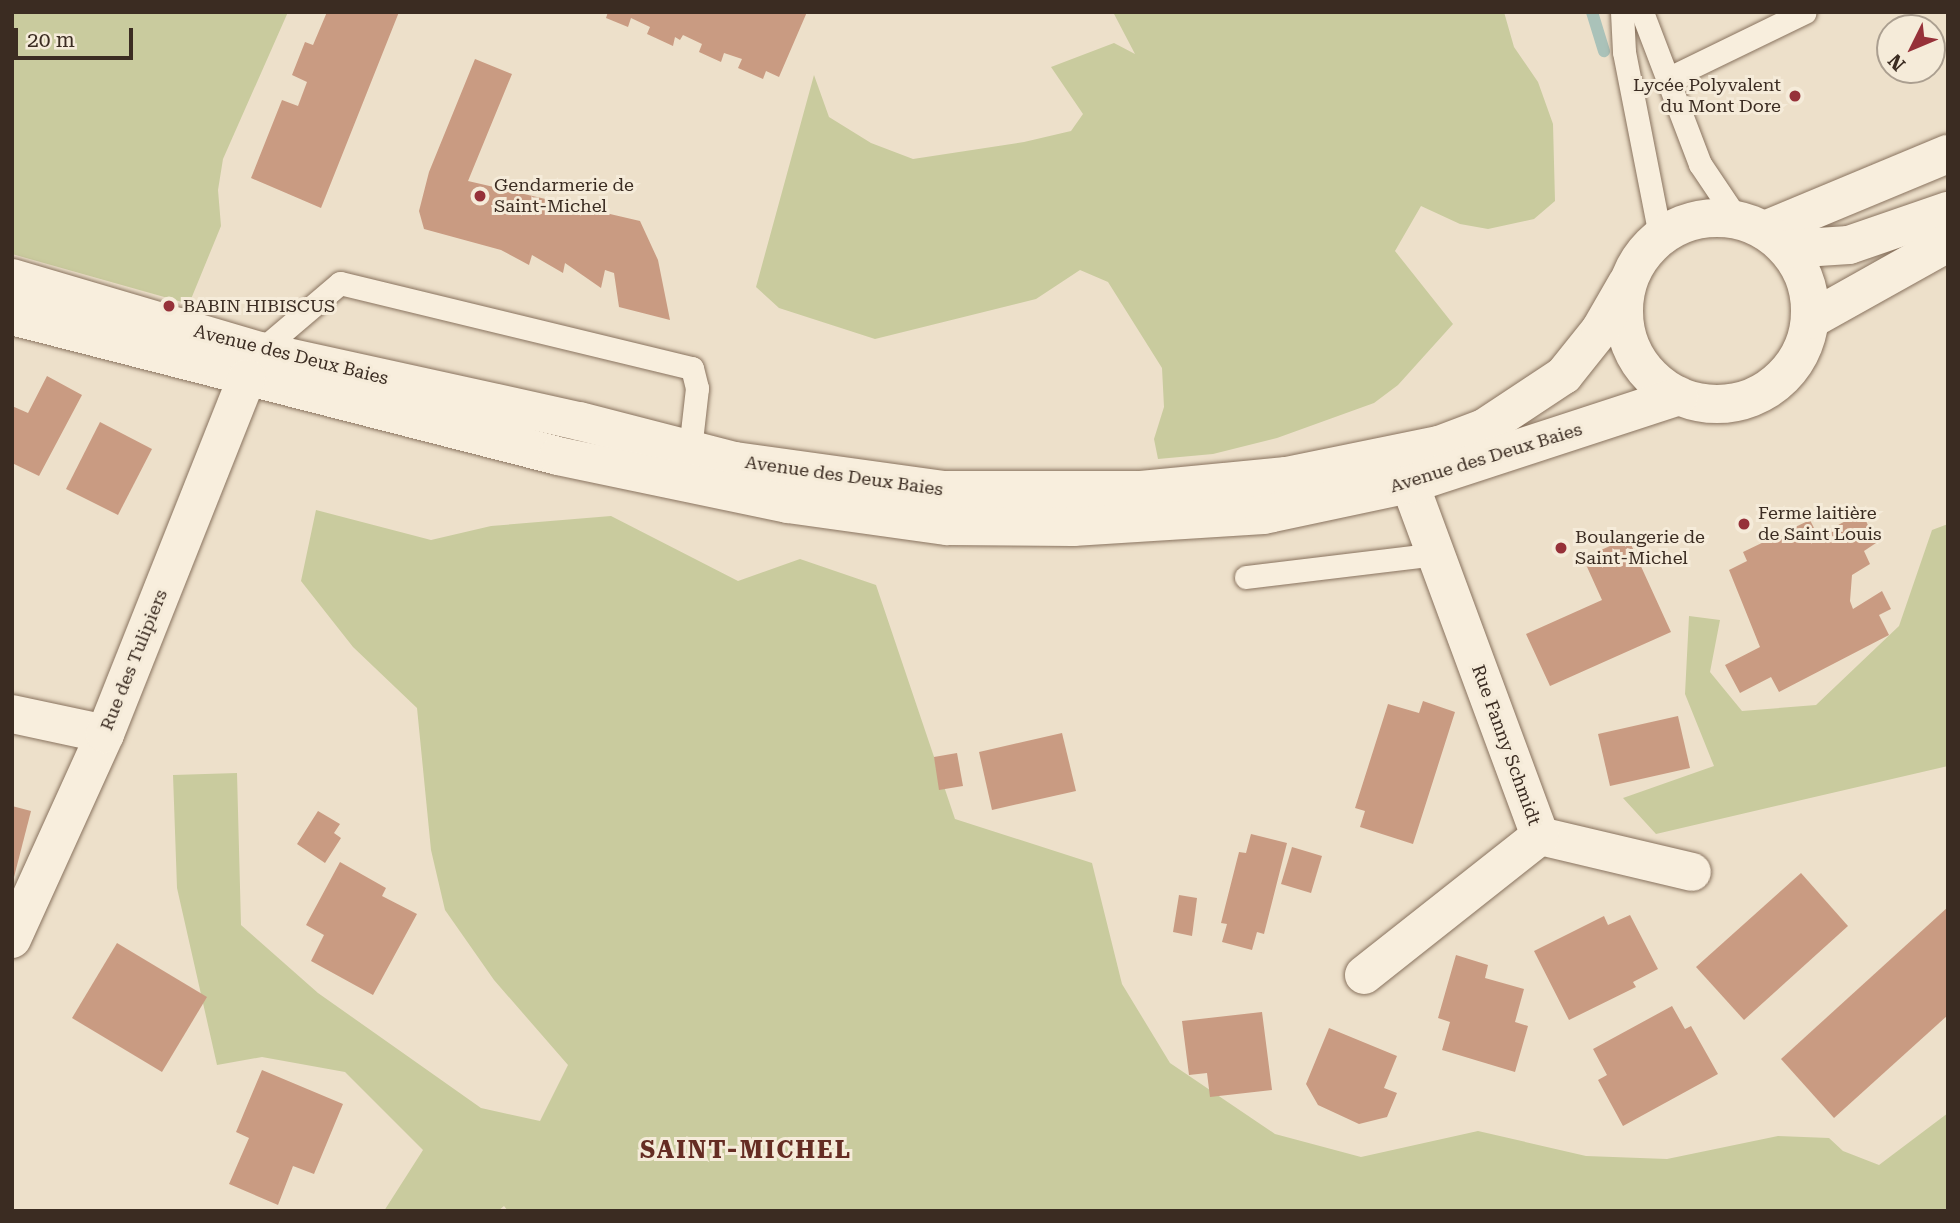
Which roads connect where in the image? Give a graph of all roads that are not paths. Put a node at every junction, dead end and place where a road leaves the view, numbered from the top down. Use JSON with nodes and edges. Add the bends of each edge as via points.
{"nodes":[{"id":1,"x":1622,"y":12,"type":"edge"},
{"id":2,"x":1642,"y":12,"type":"edge"},
{"id":3,"x":1805,"y":12,"type":"edge"},
{"id":4,"x":1667,"y":79,"type":"junction"},
{"id":5,"x":1948,"y":154,"type":"edge"},
{"id":6,"x":1948,"y":211,"type":"edge"},
{"id":7,"x":1763,"y":233,"type":"junction"},
{"id":8,"x":1660,"y":236,"type":"junction"},
{"id":9,"x":1948,"y":243,"type":"edge"},
{"id":10,"x":12,"y":278,"type":"edge"},
{"id":11,"x":1627,"y":283,"type":"junction"},
{"id":12,"x":12,"y":316,"type":"edge"},
{"id":13,"x":1810,"y":320,"type":"junction"},
{"id":14,"x":254,"y":364,"type":"junction"},
{"id":15,"x":1679,"y":396,"type":"junction"},
{"id":16,"x":690,"y":449,"type":"junction"},
{"id":17,"x":1410,"y":484,"type":"junction"},
{"id":18,"x":1435,"y":554,"type":"junction"},
{"id":19,"x":1246,"y":577,"type":"dead end"},
{"id":20,"x":12,"y":714,"type":"edge"},
{"id":21,"x":104,"y":734,"type":"junction"},
{"id":22,"x":1540,"y":836,"type":"junction"},
{"id":23,"x":1692,"y":872,"type":"dead end"},
{"id":24,"x":12,"y":939,"type":"edge"},
{"id":25,"x":1364,"y":975,"type":"dead end"}],
"edges":[{"from":1,"to":8,"type":"lane","via":[[1624,52]]},
{"from":2,"to":4,"type":"lane"},
{"from":3,"to":4,"type":"lane"},
{"from":4,"to":7,"type":"lane","via":[[1700,164]]},
{"from":5,"to":7,"type":"main road"},
{"from":6,"to":7,"type":"main road","name":"Avenue des Deux Baies","via":[[1849,245]]},
{"from":7,"to":8,"type":"main road","name":"Avenue des Deux Baies","via":[[1710,217],[1684,223]]},
{"from":7,"to":13,"type":"main road","name":"Avenue des Deux Baies","via":[[1810,294]]},
{"from":8,"to":11,"type":"main road","name":"Avenue des Deux Baies","via":[[1640,257]]},
{"from":9,"to":13,"type":"main road"},
{"from":10,"to":14,"type":"main road","name":"Avenue des Deux Baies"},
{"from":11,"to":15,"type":"main road","name":"Avenue des Deux Baies","via":[[1623,309],[1632,349],[1656,381]]},
{"from":11,"to":16,"type":"main road","name":"Avenue des Deux Baies","via":[[1600,330],[1564,375],[1484,428],[1439,445],[1286,476],[1141,490],[944,490],[735,461]]},
{"from":12,"to":14,"type":"main road","name":"Avenue des Deux Baies"},
{"from":13,"to":15,"type":"main road","name":"Avenue des Deux Baies","via":[[1803,348],[1787,373],[1764,392],[1737,402],[1707,404]]},
{"from":14,"to":16,"type":"main road","name":"Avenue des Deux Baies"},
{"from":14,"to":16,"type":"lane","via":[[341,284],[692,368],[698,388]]},
{"from":14,"to":17,"type":"main road","name":"Avenue des Deux Baies","via":[[558,456],[788,504],[947,526],[1177,523],[1264,514]]},
{"from":14,"to":21,"type":"main road","name":"Rue des Tulipiers"},
{"from":15,"to":17,"type":"main road","name":"Avenue des Deux Baies"},
{"from":17,"to":18,"type":"main road","name":"Rue Fanny Schmidt"},
{"from":18,"to":19,"type":"lane"},
{"from":18,"to":22,"type":"main road","name":"Rue Fanny Schmidt"},
{"from":20,"to":21,"type":"main road"},
{"from":21,"to":24,"type":"main road","name":"Rue des Tulipiers"},
{"from":22,"to":23,"type":"main road"},
{"from":22,"to":25,"type":"main road","name":"Rue Fanny Schmidt"}]}
